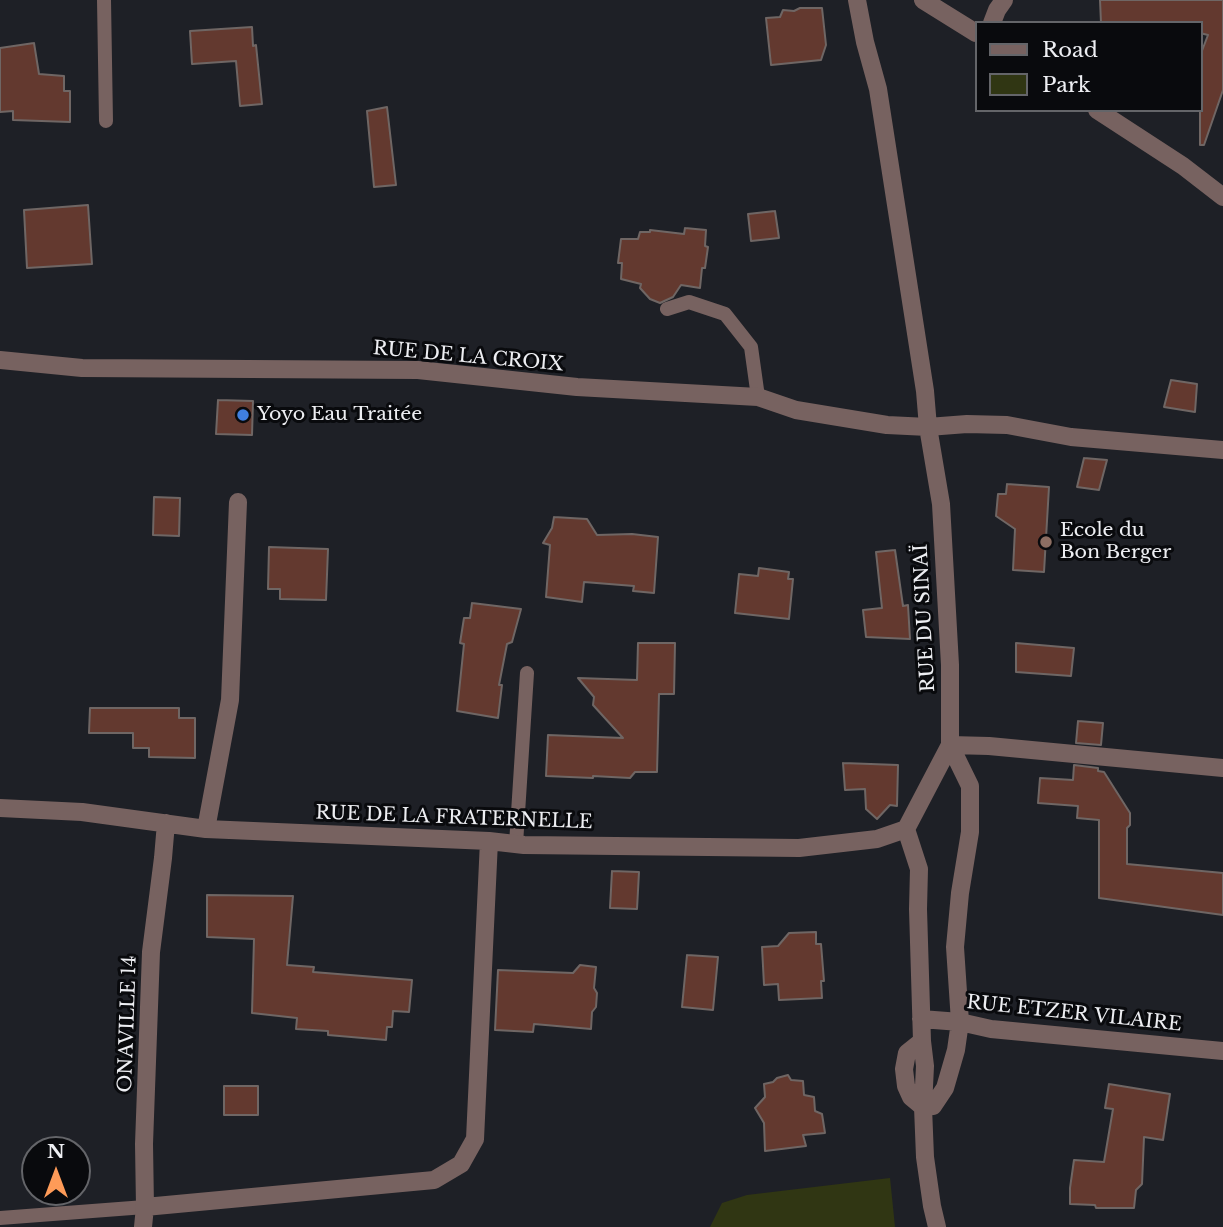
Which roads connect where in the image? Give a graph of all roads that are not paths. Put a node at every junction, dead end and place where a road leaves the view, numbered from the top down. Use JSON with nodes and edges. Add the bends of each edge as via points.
{"nodes":[{"id":1,"x":104,"y":0,"type":"edge"},
{"id":2,"x":857,"y":0,"type":"edge"},
{"id":3,"x":923,"y":0,"type":"edge"},
{"id":4,"x":1004,"y":0,"type":"edge"},
{"id":5,"x":993,"y":21,"type":"edge"},
{"id":6,"x":974,"y":32,"type":"edge"},
{"id":7,"x":1100,"y":112,"type":"edge"},
{"id":8,"x":106,"y":121,"type":"dead end"},
{"id":9,"x":1223,"y":197,"type":"edge"},
{"id":10,"x":667,"y":309,"type":"dead end"},
{"id":11,"x":0,"y":360,"type":"edge"},
{"id":12,"x":758,"y":397,"type":"junction"},
{"id":13,"x":929,"y":427,"type":"junction"},
{"id":14,"x":1223,"y":450,"type":"edge"},
{"id":15,"x":238,"y":502,"type":"dead end"},
{"id":16,"x":527,"y":673,"type":"dead end"},
{"id":17,"x":950,"y":745,"type":"junction"},
{"id":18,"x":1223,"y":768,"type":"edge"},
{"id":19,"x":0,"y":808,"type":"edge"},
{"id":20,"x":166,"y":823,"type":"junction"},
{"id":21,"x":206,"y":829,"type":"junction"},
{"id":22,"x":906,"y":829,"type":"junction"},
{"id":23,"x":489,"y":841,"type":"junction"},
{"id":24,"x":516,"y":844,"type":"junction"},
{"id":25,"x":921,"y":1019,"type":"junction"},
{"id":26,"x":960,"y":1022,"type":"junction"},
{"id":27,"x":1223,"y":1051,"type":"edge"},
{"id":28,"x":923,"y":1107,"type":"junction"},
{"id":29,"x":145,"y":1207,"type":"junction"},
{"id":30,"x":0,"y":1218,"type":"edge"},
{"id":31,"x":143,"y":1227,"type":"edge"},
{"id":32,"x":937,"y":1227,"type":"edge"}],
"edges":[{"from":1,"to":8,"type":"lane"},
{"from":2,"to":13,"type":"street","name":"RUE DU SINAÏ","via":[[878,89]]},
{"from":3,"to":6,"type":"street"},
{"from":4,"to":5,"type":"street"},
{"from":7,"to":9,"type":"street"},
{"from":10,"to":12,"type":"lane","via":[[689,302],[724,314],[751,347]]},
{"from":11,"to":12,"type":"street","name":"RUE DE LA CROIX","via":[[82,368],[418,370],[577,387]]},
{"from":12,"to":13,"type":"street","name":"RUE DE LA CROIX","via":[[796,410]]},
{"from":13,"to":14,"type":"street","name":"RUE DE LA CROIX","via":[[1007,425],[1071,437]]},
{"from":13,"to":17,"type":"street","name":"RUE DU SINAÏ","via":[[941,505]]},
{"from":15,"to":21,"type":"street","via":[[230,700]]},
{"from":16,"to":24,"type":"lane"},
{"from":17,"to":18,"type":"street"},
{"from":17,"to":22,"type":"street","name":"RUE DU SINAÏ"},
{"from":17,"to":26,"type":"street","via":[[971,786],[970,832],[955,947]]},
{"from":19,"to":20,"type":"street","name":"RUE DE LA FRATERNELLE","via":[[82,811]]},
{"from":20,"to":21,"type":"street","name":"RUE DE LA FRATERNELLE"},
{"from":20,"to":29,"type":"street","name":"ONAVILLE 14","via":[[151,952]]},
{"from":21,"to":23,"type":"street","name":"RUE DE LA FRATERNELLE"},
{"from":22,"to":24,"type":"street","name":"RUE DE LA FRATERNELLE","via":[[877,839],[799,848]]},
{"from":22,"to":25,"type":"street","via":[[919,869]]},
{"from":23,"to":24,"type":"street","name":"RUE DE LA FRATERNELLE"},
{"from":23,"to":29,"type":"street","via":[[475,1139],[461,1164],[434,1180]]},
{"from":25,"to":26,"type":"street","name":"RUE ETZER VILAIRE"},
{"from":25,"to":28,"type":"street"},
{"from":26,"to":27,"type":"street","name":"RUE ETZER VILAIRE","via":[[991,1029]]},
{"from":26,"to":28,"type":"street","via":[[945,1088],[933,1106]]},
{"from":28,"to":32,"type":"street","via":[[925,1157]]},
{"from":29,"to":30,"type":"lane"},
{"from":29,"to":31,"type":"street","name":"ONAVILLE 14"}]}
